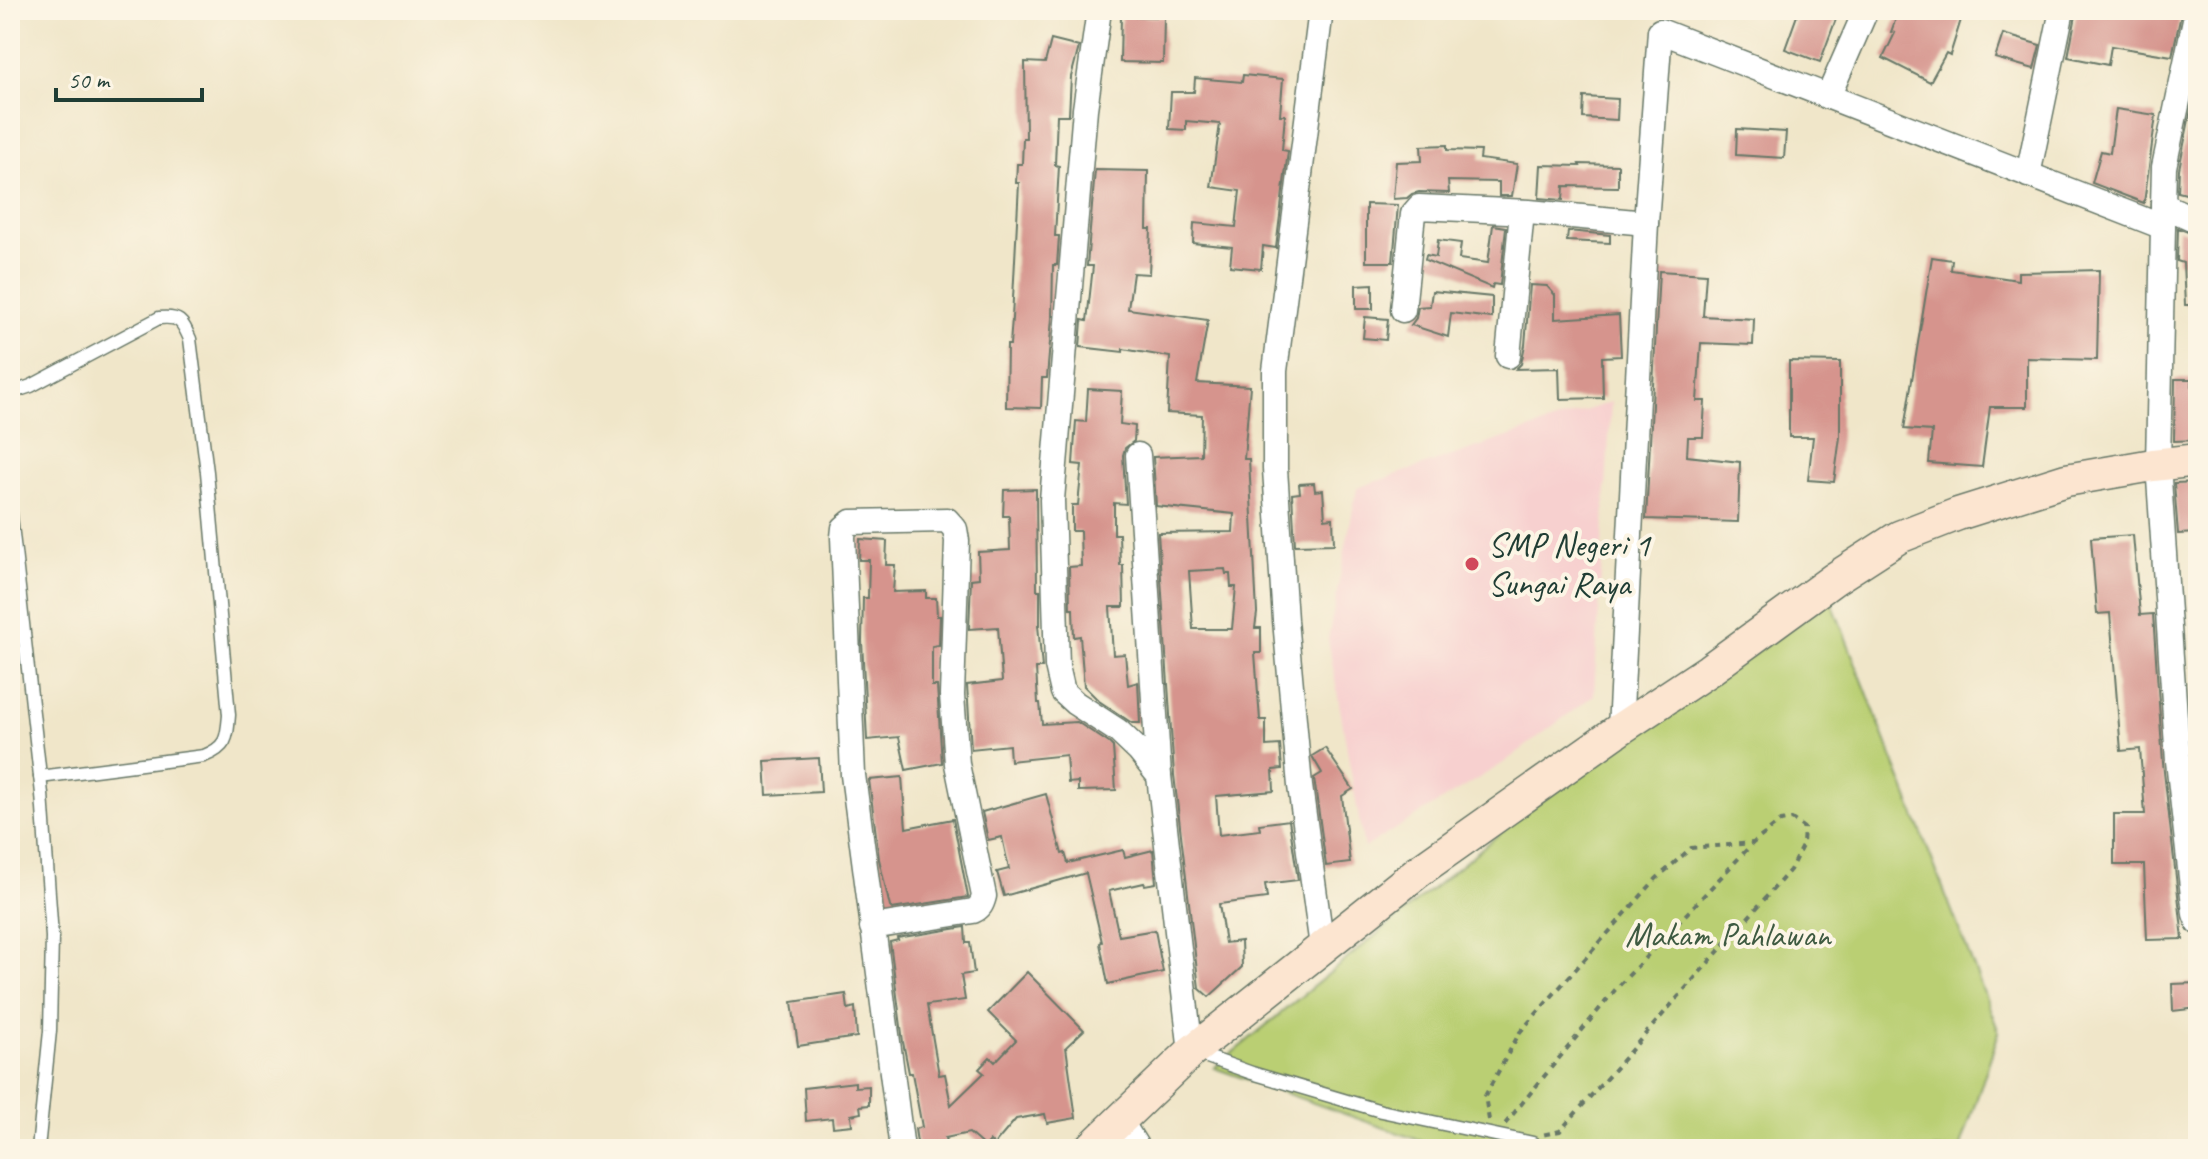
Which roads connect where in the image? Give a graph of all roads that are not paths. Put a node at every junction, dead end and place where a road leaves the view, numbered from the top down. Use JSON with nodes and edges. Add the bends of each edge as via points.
{"nodes":[{"id":1,"x":1099,"y":10,"type":"edge"},
{"id":2,"x":1321,"y":10,"type":"edge"},
{"id":3,"x":1866,"y":10,"type":"edge"},
{"id":4,"x":2062,"y":10,"type":"edge"},
{"id":5,"x":2197,"y":10,"type":"edge"},
{"id":6,"x":1661,"y":21,"type":"edge"},
{"id":7,"x":1828,"y":97,"type":"junction"},
{"id":8,"x":2028,"y":175,"type":"junction"},
{"id":9,"x":1522,"y":212,"type":"junction"},
{"id":10,"x":2163,"y":216,"type":"junction"},
{"id":11,"x":2198,"y":221,"type":"edge"},
{"id":12,"x":1646,"y":223,"type":"junction"},
{"id":13,"x":1403,"y":310,"type":"dead end"},
{"id":14,"x":1508,"y":356,"type":"dead end"},
{"id":15,"x":10,"y":393,"type":"edge"},
{"id":16,"x":1138,"y":455,"type":"dead end"},
{"id":17,"x":2198,"y":460,"type":"edge"},
{"id":18,"x":2158,"y":464,"type":"junction"},
{"id":19,"x":10,"y":507,"type":"edge"},
{"id":20,"x":1620,"y":729,"type":"junction"},
{"id":21,"x":1159,"y":776,"type":"junction"},
{"id":22,"x":40,"y":777,"type":"junction"},
{"id":23,"x":2198,"y":922,"type":"edge"},
{"id":24,"x":872,"y":927,"type":"junction"},
{"id":25,"x":1322,"y":947,"type":"junction"},
{"id":26,"x":1191,"y":1052,"type":"junction"},
{"id":27,"x":1120,"y":1120,"type":"junction"},
{"id":28,"x":1535,"y":1140,"type":"road end"},
{"id":29,"x":38,"y":1149,"type":"edge"},
{"id":30,"x":902,"y":1149,"type":"edge"},
{"id":31,"x":1090,"y":1149,"type":"edge"},
{"id":32,"x":1138,"y":1149,"type":"edge"}],
"edges":[{"from":1,"to":21,"type":"street","via":[[1085,109],[1052,500],[1057,666],[1063,692],[1118,731]]},
{"from":2,"to":25,"type":"street","via":[[1275,385],[1275,469],[1300,786]]},
{"from":3,"to":7,"type":"street"},
{"from":4,"to":8,"type":"street"},
{"from":5,"to":10,"type":"street","via":[[2164,167]]},
{"from":6,"to":7,"type":"street"},
{"from":6,"to":12,"type":"street"},
{"from":7,"to":8,"type":"street"},
{"from":8,"to":10,"type":"street"},
{"from":9,"to":12,"type":"street"},
{"from":9,"to":13,"type":"street","via":[[1415,209]]},
{"from":9,"to":14,"type":"street"},
{"from":10,"to":11,"type":"street"},
{"from":10,"to":18,"type":"street"},
{"from":12,"to":20,"type":"street"},
{"from":15,"to":22,"type":"lane","via":[[159,318],[183,323],[190,339],[207,472],[229,715],[218,751],[204,756]]},
{"from":16,"to":21,"type":"street"},
{"from":17,"to":18,"type":"main road"},
{"from":18,"to":20,"type":"main road","via":[[2066,480],[1899,537]]},
{"from":18,"to":23,"type":"street","via":[[2178,761]]},
{"from":19,"to":22,"type":"lane"},
{"from":20,"to":25,"type":"main road","via":[[1420,870]]},
{"from":21,"to":26,"type":"street"},
{"from":22,"to":29,"type":"lane","via":[[52,937],[50,1031]]},
{"from":24,"to":24,"type":"street","via":[[853,775],[844,528],[851,522],[947,520],[957,541],[952,695],[957,764],[984,896],[973,911]]},
{"from":24,"to":30,"type":"street"},
{"from":25,"to":26,"type":"main road"},
{"from":26,"to":27,"type":"main road"},
{"from":26,"to":28,"type":"lane","via":[[1381,1111]]},
{"from":27,"to":31,"type":"main road"},
{"from":27,"to":32,"type":"street"}]}
